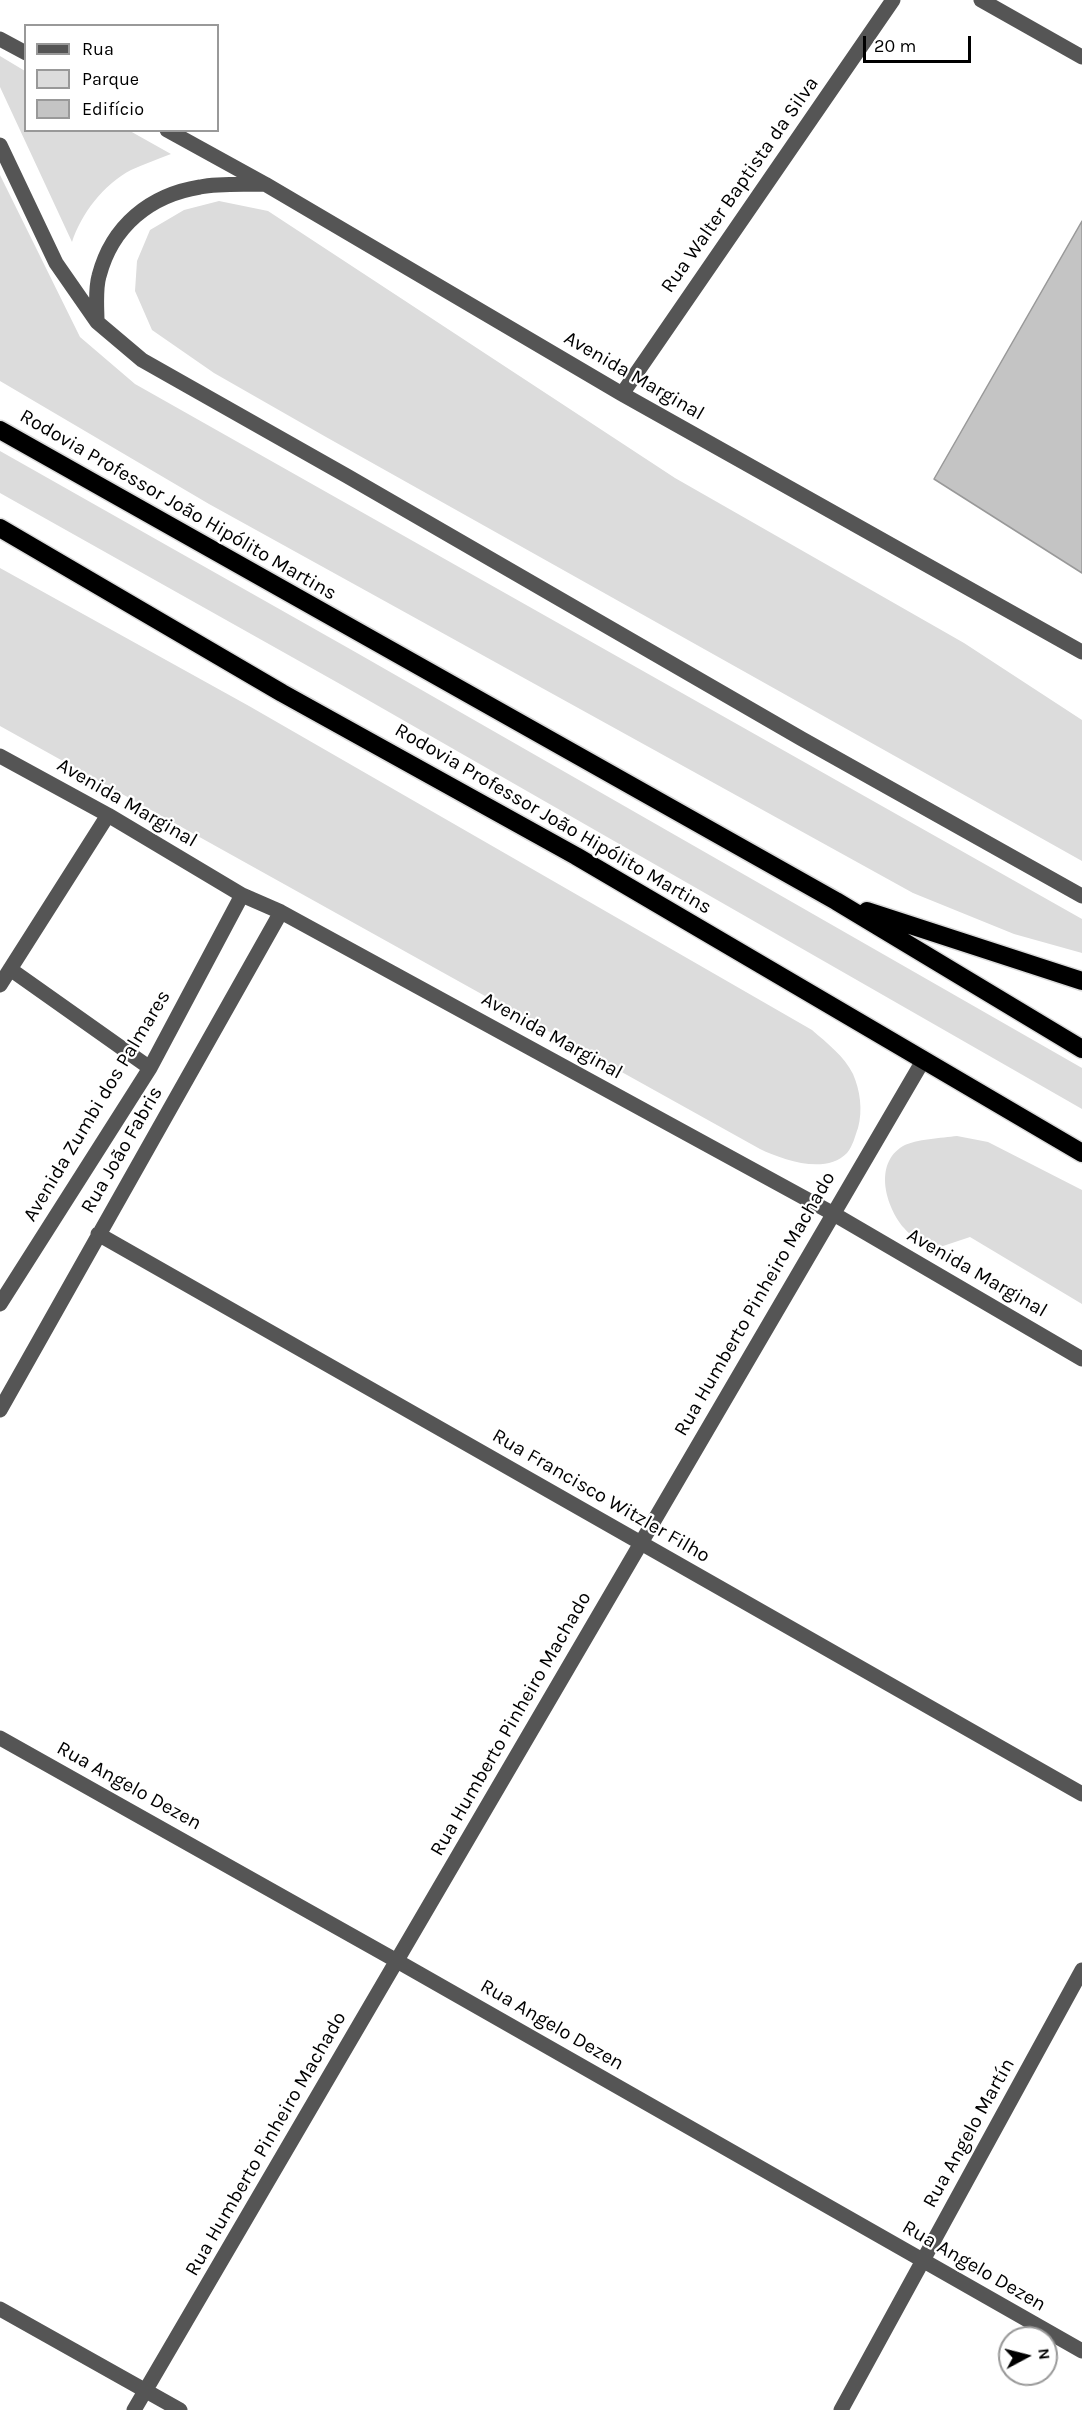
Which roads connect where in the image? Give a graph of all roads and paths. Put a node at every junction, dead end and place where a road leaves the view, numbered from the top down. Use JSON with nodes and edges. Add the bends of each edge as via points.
{"nodes":[{"id":1,"x":894,"y":0,"type":"edge"},
{"id":2,"x":981,"y":0,"type":"edge"},
{"id":3,"x":0,"y":39,"type":"edge"},
{"id":4,"x":24,"y":52,"type":"edge"},
{"id":5,"x":1082,"y":57,"type":"edge"},
{"id":6,"x":171,"y":132,"type":"edge"},
{"id":7,"x":0,"y":145,"type":"edge"},
{"id":8,"x":266,"y":184,"type":"junction"},
{"id":9,"x":97,"y":322,"type":"junction"},
{"id":10,"x":622,"y":394,"type":"junction"},
{"id":11,"x":0,"y":430,"type":"edge"},
{"id":12,"x":0,"y":528,"type":"edge"},
{"id":13,"x":1082,"y":652,"type":"edge"},
{"id":14,"x":0,"y":756,"type":"edge"},
{"id":15,"x":108,"y":815,"type":"junction"},
{"id":16,"x":242,"y":895,"type":"junction"},
{"id":17,"x":1082,"y":896,"type":"edge"},
{"id":18,"x":837,"y":901,"type":"junction"},
{"id":19,"x":281,"y":912,"type":"junction"},
{"id":20,"x":10,"y":969,"type":"junction"},
{"id":21,"x":1082,"y":981,"type":"edge"},
{"id":22,"x":0,"y":985,"type":"edge"},
{"id":23,"x":1082,"y":1049,"type":"edge"},
{"id":24,"x":924,"y":1059,"type":"junction"},
{"id":25,"x":150,"y":1068,"type":"junction"},
{"id":26,"x":1082,"y":1153,"type":"edge"},
{"id":27,"x":832,"y":1213,"type":"junction"},
{"id":28,"x":98,"y":1234,"type":"junction"},
{"id":29,"x":0,"y":1304,"type":"edge"},
{"id":30,"x":1082,"y":1359,"type":"edge"},
{"id":31,"x":0,"y":1410,"type":"edge"},
{"id":32,"x":640,"y":1543,"type":"junction"},
{"id":33,"x":0,"y":1738,"type":"edge"},
{"id":34,"x":1082,"y":1794,"type":"edge"},
{"id":35,"x":397,"y":1961,"type":"junction"},
{"id":36,"x":1082,"y":1970,"type":"edge"},
{"id":37,"x":923,"y":2260,"type":"junction"},
{"id":38,"x":0,"y":2309,"type":"edge"},
{"id":39,"x":1082,"y":2352,"type":"edge"},
{"id":40,"x":146,"y":2390,"type":"junction"},
{"id":41,"x":134,"y":2410,"type":"edge"},
{"id":42,"x":180,"y":2410,"type":"edge"},
{"id":43,"x":841,"y":2410,"type":"edge"}],
"edges":[{"from":1,"to":10,"type":"street","name":"Rua Walter Baptista da Silva"},
{"from":2,"to":5,"type":"street"},
{"from":3,"to":4,"type":"street"},
{"from":6,"to":8,"type":"street","name":"Avenida Marginal"},
{"from":7,"to":9,"type":"street","via":[[56,263]]},
{"from":8,"to":9,"type":"street","via":[[202,186],[177,192],[150,204],[132,218],[112,242],[98,278]]},
{"from":8,"to":10,"type":"street","name":"Avenida Marginal"},
{"from":9,"to":17,"type":"street","via":[[141,360]]},
{"from":10,"to":13,"type":"street","name":"Avenida Marginal"},
{"from":11,"to":18,"type":"highway","name":"Rodovia Professor João Hipólito Martins"},
{"from":12,"to":24,"type":"highway","name":"Rodovia Professor João Hipólito Martins"},
{"from":14,"to":15,"type":"street","name":"Avenida Marginal"},
{"from":15,"to":16,"type":"street","name":"Avenida Marginal"},
{"from":15,"to":20,"type":"street"},
{"from":16,"to":19,"type":"street","name":"Avenida Marginal"},
{"from":16,"to":25,"type":"street","name":"Avenida Zumbi dos Palmares"},
{"from":18,"to":21,"type":"highway"},
{"from":18,"to":23,"type":"highway","name":"Rodovia Professor João Hipólito Martins"},
{"from":19,"to":27,"type":"street","name":"Avenida Marginal"},
{"from":19,"to":28,"type":"street","name":"Rua João Fabris"},
{"from":20,"to":22,"type":"street"},
{"from":20,"to":25,"type":"street"},
{"from":24,"to":26,"type":"highway","name":"Rodovia Professor João Hipólito Martins"},
{"from":24,"to":27,"type":"street","name":"Rua Humberto Pinheiro Machado"},
{"from":25,"to":29,"type":"street","name":"Avenida Zumbi dos Palmares"},
{"from":27,"to":30,"type":"street","name":"Avenida Marginal"},
{"from":27,"to":32,"type":"street","name":"Rua Humberto Pinheiro Machado"},
{"from":28,"to":31,"type":"street","name":"Rua João Fabris"},
{"from":28,"to":32,"type":"street","name":"Rua Francisco Witzler Filho"},
{"from":32,"to":34,"type":"street","name":"Rua Francisco Witzler Filho"},
{"from":32,"to":35,"type":"street","name":"Rua Humberto Pinheiro Machado"},
{"from":33,"to":35,"type":"street","name":"Rua Angelo Dezen"},
{"from":35,"to":37,"type":"street","name":"Rua Angelo Dezen"},
{"from":35,"to":40,"type":"street","name":"Rua Humberto Pinheiro Machado"},
{"from":36,"to":37,"type":"street","name":"Rua Angelo Martín"},
{"from":37,"to":39,"type":"street","name":"Rua Angelo Dezen"},
{"from":37,"to":43,"type":"street","name":"Rua Angelo Martín"},
{"from":38,"to":40,"type":"street"},
{"from":40,"to":41,"type":"street","name":"Rua Humberto Pinheiro Machado"},
{"from":40,"to":42,"type":"street"}]}
